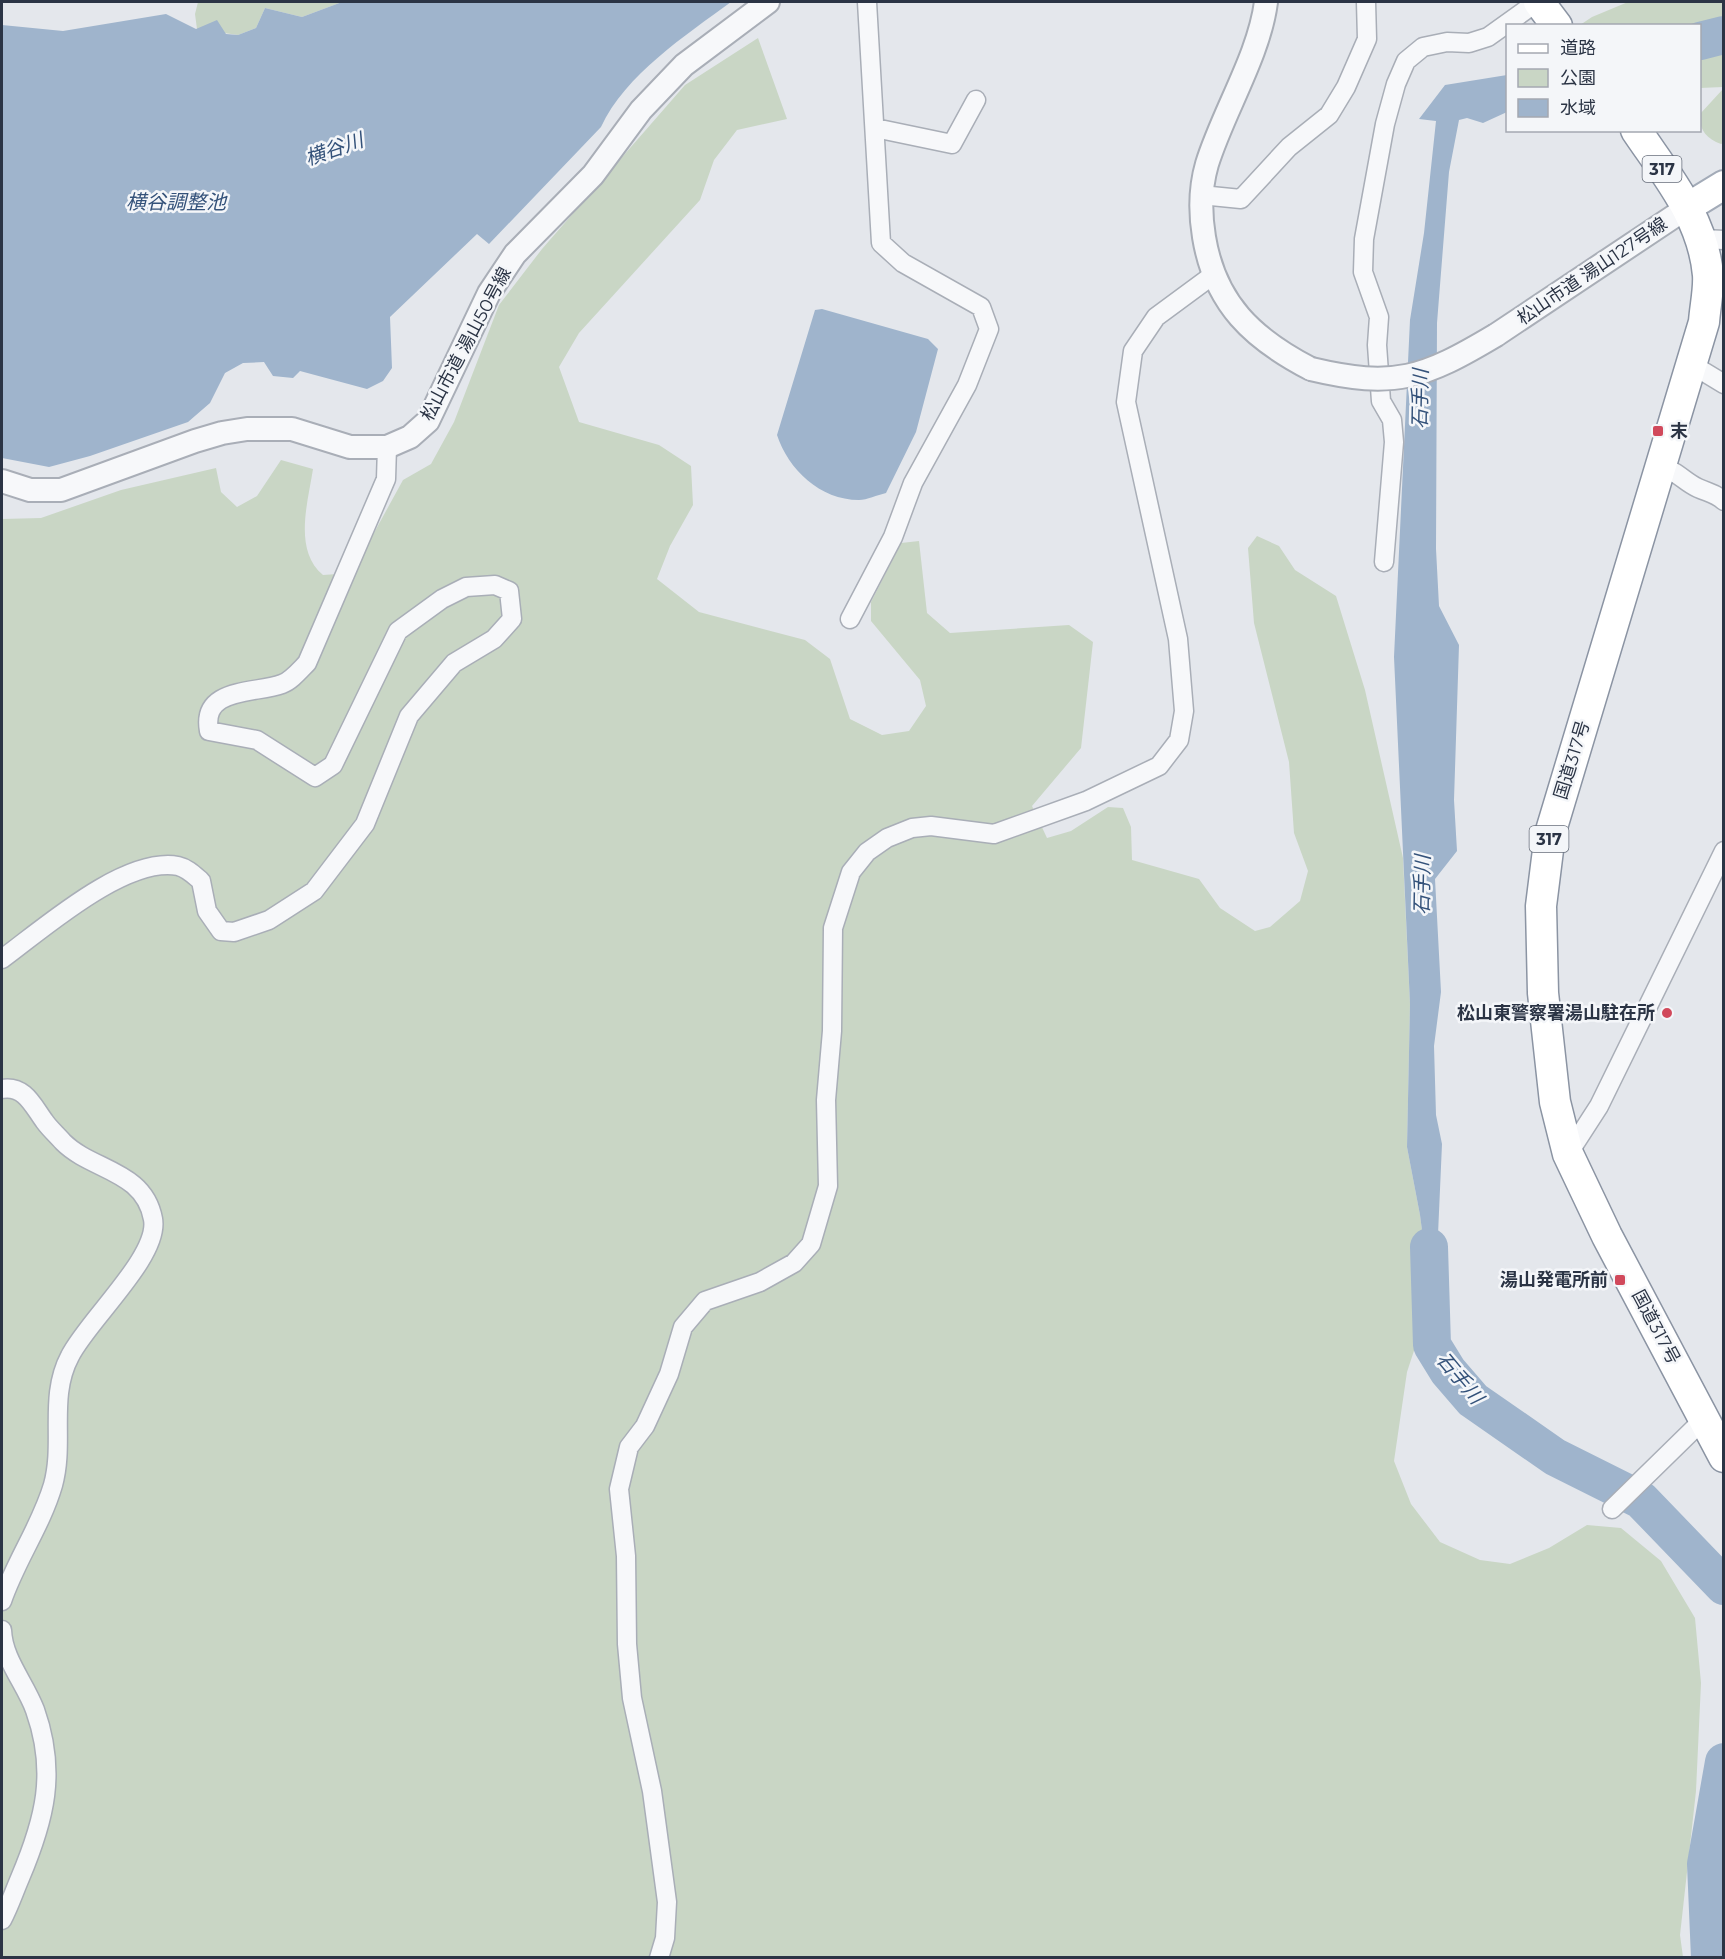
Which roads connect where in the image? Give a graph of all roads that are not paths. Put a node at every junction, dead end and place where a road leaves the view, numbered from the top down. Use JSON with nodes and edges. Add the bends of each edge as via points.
{"nodes":[{"id":1,"x":768,"y":2,"type":"edge"},
{"id":2,"x":867,"y":2,"type":"edge"},
{"id":3,"x":1266,"y":2,"type":"edge"},
{"id":4,"x":1366,"y":2,"type":"edge"},
{"id":5,"x":1546,"y":11,"type":"edge"},
{"id":6,"x":1517,"y":24,"type":"edge"},
{"id":7,"x":1506,"y":29,"type":"edge"},
{"id":8,"x":976,"y":100,"type":"dead end"},
{"id":9,"x":875,"y":128,"type":"junction"},
{"id":10,"x":1637,"y":132,"type":"edge"},
{"id":11,"x":1724,"y":185,"type":"edge"},
{"id":12,"x":1201,"y":195,"type":"junction"},
{"id":13,"x":1688,"y":207,"type":"junction"},
{"id":14,"x":1713,"y":240,"type":"edge"},
{"id":15,"x":1213,"y":275,"type":"junction"},
{"id":16,"x":1691,"y":364,"type":"junction"},
{"id":17,"x":1724,"y":384,"type":"edge"},
{"id":18,"x":387,"y":447,"type":"junction"},
{"id":19,"x":1660,"y":467,"type":"junction"},
{"id":20,"x":2,"y":481,"type":"edge"},
{"id":21,"x":1724,"y":501,"type":"edge"},
{"id":22,"x":1384,"y":562,"type":"dead end"},
{"id":23,"x":850,"y":619,"type":"dead end"},
{"id":24,"x":1724,"y":851,"type":"edge"},
{"id":25,"x":2,"y":958,"type":"edge"},
{"id":26,"x":2,"y":1089,"type":"edge"},
{"id":27,"x":1568,"y":1154,"type":"junction"},
{"id":28,"x":1705,"y":1418,"type":"junction"},
{"id":29,"x":1724,"y":1457,"type":"edge"},
{"id":30,"x":1612,"y":1509,"type":"dead end"},
{"id":31,"x":2,"y":1601,"type":"edge"},
{"id":32,"x":2,"y":1630,"type":"edge"},
{"id":33,"x":2,"y":1920,"type":"edge"},
{"id":34,"x":659,"y":1958,"type":"edge"}],
"edges":[{"from":1,"to":18,"type":"street","name":"松山市道 湯山50号線","via":[[684,65],[642,110],[592,175],[515,254],[489,293],[428,421],[410,437]]},
{"from":2,"to":9,"type":"street"},
{"from":3,"to":12,"type":"street","via":[[1206,166]]},
{"from":4,"to":12,"type":"street","via":[[1367,39],[1329,115],[1289,147],[1241,199]]},
{"from":5,"to":6,"type":"street"},
{"from":7,"to":22,"type":"street","via":[[1469,43],[1423,47],[1406,61],[1385,124],[1363,272],[1379,317],[1381,401],[1392,420],[1393,431]]},
{"from":8,"to":9,"type":"street","via":[[952,144]]},
{"from":9,"to":23,"type":"street","via":[[881,243],[903,263],[981,307],[989,329],[967,385],[913,483],[893,537]]},
{"from":10,"to":13,"type":"highway","name":"国道317号","number":"317"},
{"from":11,"to":13,"type":"main road"},
{"from":12,"to":15,"type":"street","via":[[1202,223]]},
{"from":13,"to":14,"type":"highway","name":"国道317号","number":"317"},
{"from":13,"to":15,"type":"street","name":"松山市道 湯山127号線","bridge":true,"via":[[1496,335],[1450,362],[1416,376],[1388,380],[1352,378],[1311,369],[1249,328],[1232,309]]},
{"from":14,"to":16,"type":"highway","name":"国道317号","number":"317","via":[[1704,322]]},
{"from":15,"to":34,"type":"street","via":[[1156,316],[1138,342],[1132,351],[1126,402],[1179,639],[1184,711],[1179,740],[1159,766],[1086,801],[994,834],[931,826],[912,828],[873,847],[851,872],[833,928],[832,1031],[826,1100],[828,1186],[811,1244],[794,1263],[760,1282],[705,1301],[683,1327],[669,1374],[645,1426],[629,1447],[619,1489],[626,1556],[627,1644],[632,1698],[652,1791],[667,1902],[665,1938]]},
{"from":16,"to":17,"type":"street"},
{"from":16,"to":19,"type":"highway","name":"国道317号","number":"317"},
{"from":18,"to":20,"type":"street","name":"松山市道 湯山50号線","via":[[350,447],[292,429],[247,429],[195,441],[61,490],[30,490]]},
{"from":18,"to":25,"type":"street","via":[[386,479],[307,663],[283,684],[226,696],[207,718],[209,731],[257,740],[315,777],[333,765],[398,631],[466,587],[495,585],[509,591],[512,619],[494,639],[454,663],[410,716],[365,824],[321,883],[269,920],[234,932],[221,931],[207,911],[201,881],[178,866],[152,866],[123,874]]},
{"from":19,"to":21,"type":"street","via":[[1676,471],[1697,488],[1714,492]]},
{"from":19,"to":27,"type":"highway","name":"国道317号","number":"317","via":[[1550,834],[1544,875],[1542,993],[1555,1102]]},
{"from":24,"to":27,"type":"street","via":[[1599,1106]]},
{"from":26,"to":31,"type":"street","via":[[10,1088],[27,1096],[46,1124],[68,1146],[122,1175],[142,1192],[153,1220],[150,1240],[133,1272],[92,1321],[62,1373],[56,1408],[57,1460],[53,1484],[38,1528],[12,1569]]},
{"from":27,"to":28,"type":"highway","name":"国道317号","number":"317","via":[[1607,1236]]},
{"from":28,"to":29,"type":"highway","name":"国道317号","number":"317"},
{"from":28,"to":30,"type":"street"},
{"from":32,"to":33,"type":"street","via":[[2,1643],[34,1709],[47,1752],[48,1790],[36,1842]]}]}
